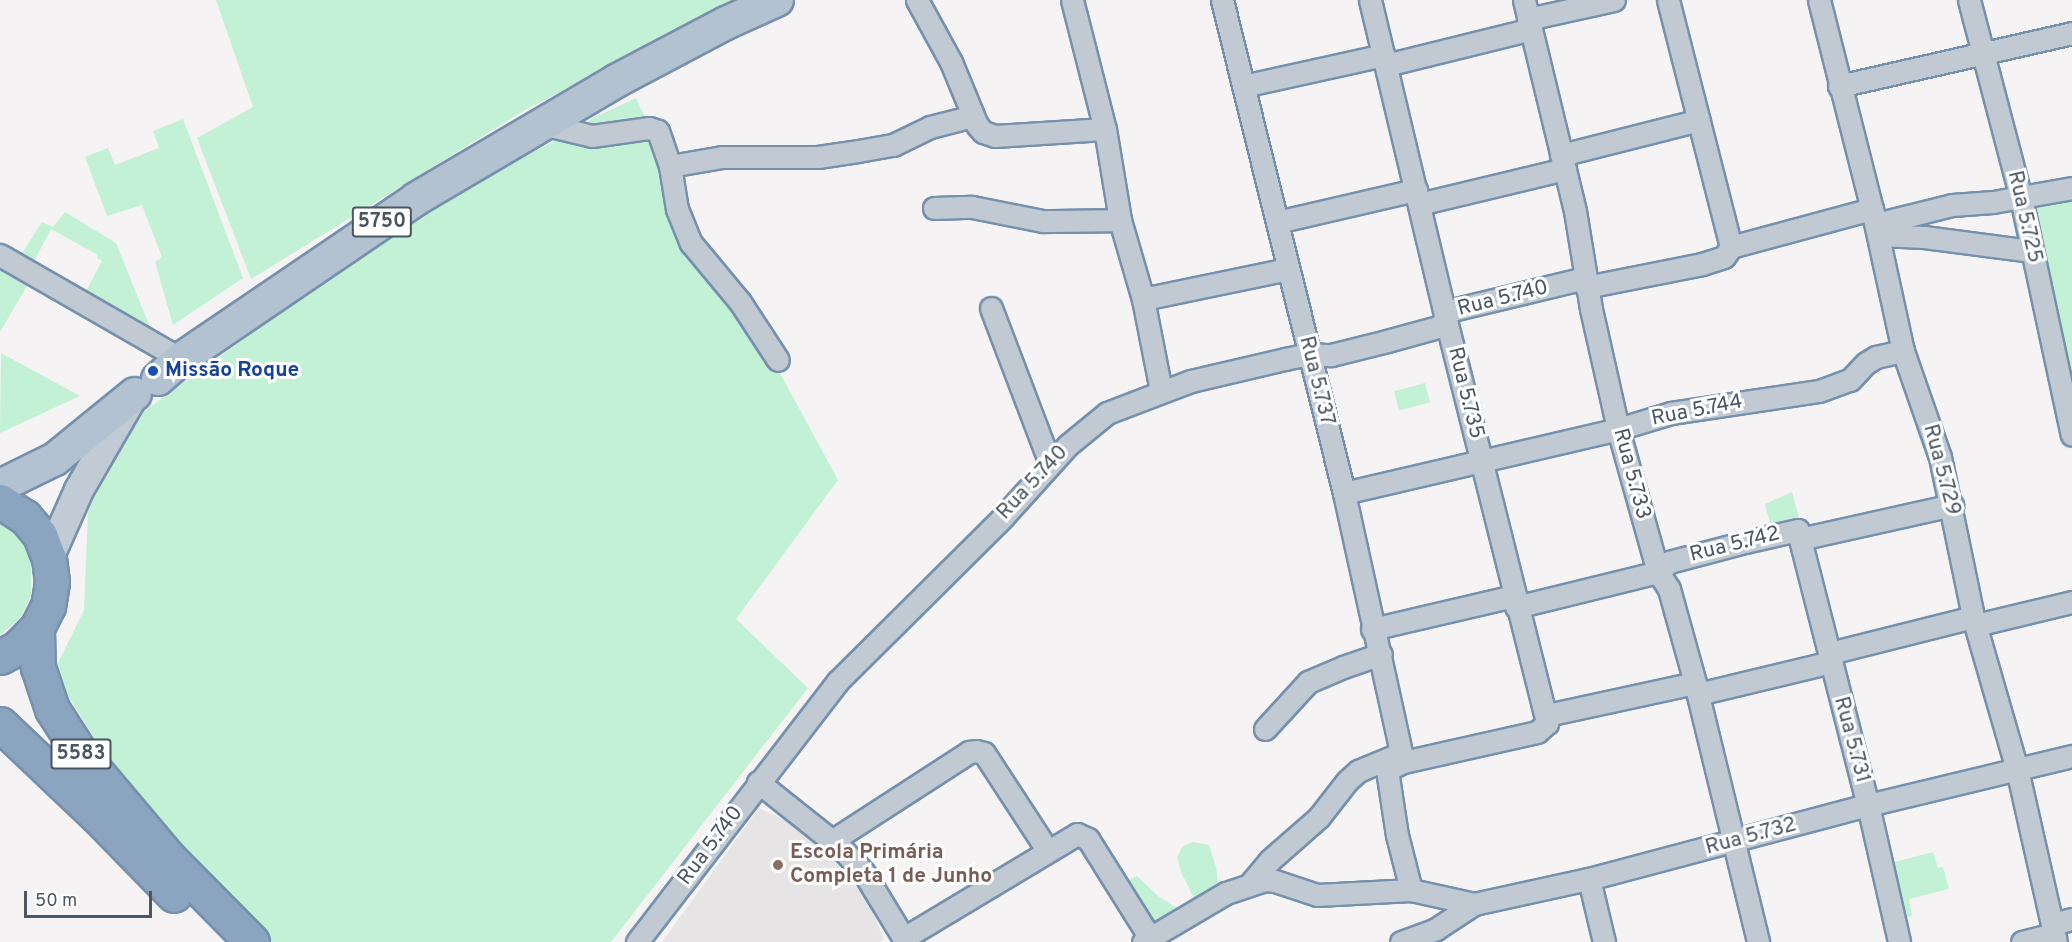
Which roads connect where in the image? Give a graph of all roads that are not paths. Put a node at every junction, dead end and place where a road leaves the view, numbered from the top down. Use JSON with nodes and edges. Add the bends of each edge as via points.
{"nodes":[{"id":1,"x":777,"y":0,"type":"edge"},
{"id":2,"x":917,"y":0,"type":"edge"},
{"id":3,"x":1072,"y":0,"type":"edge"},
{"id":4,"x":1222,"y":0,"type":"edge"},
{"id":5,"x":1370,"y":0,"type":"edge"},
{"id":6,"x":1614,"y":0,"type":"edge"},
{"id":7,"x":1668,"y":0,"type":"edge"},
{"id":8,"x":1819,"y":0,"type":"edge"},
{"id":9,"x":1970,"y":0,"type":"edge"},
{"id":10,"x":1528,"y":16,"type":"edge"},
{"id":11,"x":2072,"y":33,"type":"edge"},
{"id":12,"x":1982,"y":51,"type":"junction"},
{"id":13,"x":1385,"y":60,"type":"junction"},
{"id":14,"x":1243,"y":86,"type":"junction"},
{"id":15,"x":1839,"y":86,"type":"junction"},
{"id":16,"x":974,"y":116,"type":"junction"},
{"id":17,"x":1699,"y":120,"type":"junction"},
{"id":18,"x":546,"y":125,"type":"junction"},
{"id":19,"x":1105,"y":129,"type":"junction"},
{"id":20,"x":1563,"y":162,"type":"junction"},
{"id":21,"x":670,"y":166,"type":"junction"},
{"id":22,"x":2072,"y":188,"type":"edge"},
{"id":23,"x":1418,"y":197,"type":"junction"},
{"id":24,"x":2021,"y":198,"type":"junction"},
{"id":25,"x":934,"y":208,"type":"dead end"},
{"id":26,"x":1120,"y":220,"type":"junction"},
{"id":27,"x":1277,"y":222,"type":"junction"},
{"id":28,"x":1875,"y":223,"type":"junction"},
{"id":29,"x":1731,"y":247,"type":"junction"},
{"id":30,"x":2032,"y":251,"type":"junction"},
{"id":31,"x":0,"y":255,"type":"edge"},
{"id":32,"x":1288,"y":269,"type":"junction"},
{"id":33,"x":1586,"y":283,"type":"junction"},
{"id":34,"x":1143,"y":299,"type":"junction"},
{"id":35,"x":991,"y":308,"type":"dead end"},
{"id":36,"x":1445,"y":316,"type":"junction"},
{"id":37,"x":1903,"y":351,"type":"junction"},
{"id":38,"x":1309,"y":354,"type":"junction"},
{"id":39,"x":778,"y":360,"type":"dead end"},
{"id":40,"x":158,"y":377,"type":"junction"},
{"id":41,"x":1161,"y":391,"type":"junction"},
{"id":42,"x":1618,"y":429,"type":"junction"},
{"id":43,"x":2072,"y":435,"type":"edge"},
{"id":44,"x":1482,"y":462,"type":"junction"},
{"id":45,"x":1050,"y":463,"type":"junction"},
{"id":46,"x":0,"y":486,"type":"edge"},
{"id":47,"x":1344,"y":493,"type":"junction"},
{"id":48,"x":0,"y":501,"type":"edge"},
{"id":49,"x":1952,"y":505,"type":"junction"},
{"id":50,"x":1800,"y":539,"type":"junction"},
{"id":51,"x":49,"y":558,"type":"junction"},
{"id":52,"x":1658,"y":572,"type":"junction"},
{"id":53,"x":1515,"y":601,"type":"junction"},
{"id":54,"x":2072,"y":602,"type":"edge"},
{"id":55,"x":1975,"y":621,"type":"junction"},
{"id":56,"x":36,"y":628,"type":"junction"},
{"id":57,"x":1372,"y":629,"type":"junction"},
{"id":58,"x":1381,"y":654,"type":"junction"},
{"id":59,"x":0,"y":657,"type":"edge"},
{"id":60,"x":1831,"y":658,"type":"junction"},
{"id":61,"x":1697,"y":689,"type":"junction"},
{"id":62,"x":1547,"y":715,"type":"junction"},
{"id":63,"x":0,"y":724,"type":"edge"},
{"id":64,"x":1265,"y":729,"type":"dead end"},
{"id":65,"x":2072,"y":756,"type":"edge"},
{"id":66,"x":1403,"y":758,"type":"junction"},
{"id":67,"x":2017,"y":769,"type":"junction"},
{"id":68,"x":758,"y":782,"type":"junction"},
{"id":69,"x":1868,"y":805,"type":"junction"},
{"id":70,"x":830,"y":842,"type":"junction"},
{"id":71,"x":1732,"y":843,"type":"junction"},
{"id":72,"x":1047,"y":851,"type":"junction"},
{"id":73,"x":1589,"y":879,"type":"junction"},
{"id":74,"x":1250,"y":884,"type":"junction"},
{"id":75,"x":1420,"y":892,"type":"junction"},
{"id":76,"x":1474,"y":904,"type":"junction"},
{"id":77,"x":2058,"y":930,"type":"edge"},
{"id":78,"x":905,"y":940,"type":"edge"},
{"id":79,"x":1147,"y":940,"type":"edge"},
{"id":80,"x":220,"y":942,"type":"edge"},
{"id":81,"x":252,"y":942,"type":"edge"},
{"id":82,"x":637,"y":942,"type":"edge"},
{"id":83,"x":1403,"y":942,"type":"edge"},
{"id":84,"x":1604,"y":942,"type":"edge"},
{"id":85,"x":1758,"y":942,"type":"edge"},
{"id":86,"x":1899,"y":942,"type":"edge"},
{"id":87,"x":2022,"y":942,"type":"edge"}],
"edges":[{"from":1,"to":18,"type":"main road","number":"5750","via":[[616,81]]},
{"from":2,"to":16,"type":"street","via":[[951,62]]},
{"from":3,"to":19,"type":"street"},
{"from":4,"to":14,"type":"street","name":"Rua 5.737"},
{"from":5,"to":13,"type":"street","name":"Rua 5.735"},
{"from":6,"to":10,"type":"street"},
{"from":7,"to":17,"type":"street"},
{"from":8,"to":15,"type":"street","name":"Rua 5.729"},
{"from":9,"to":12,"type":"street","name":"Rua 5.725"},
{"from":10,"to":13,"type":"street"},
{"from":10,"to":20,"type":"street","name":"Rua 5.733"},
{"from":11,"to":12,"type":"street"},
{"from":12,"to":15,"type":"street"},
{"from":12,"to":24,"type":"street","name":"Rua 5.725"},
{"from":13,"to":14,"type":"street"},
{"from":13,"to":23,"type":"street","name":"Rua 5.735"},
{"from":14,"to":27,"type":"street","name":"Rua 5.737"},
{"from":15,"to":28,"type":"street","name":"Rua 5.729"},
{"from":16,"to":19,"type":"street","via":[[983,132],[995,136]]},
{"from":16,"to":21,"type":"street","via":[[930,127],[893,145],[858,151],[818,157],[722,156]]},
{"from":17,"to":20,"type":"street"},
{"from":17,"to":29,"type":"street"},
{"from":18,"to":21,"type":"street","via":[[592,136],[654,129],[661,134]]},
{"from":18,"to":40,"type":"main road","number":"5750","via":[[416,199]]},
{"from":19,"to":26,"type":"street"},
{"from":20,"to":23,"type":"street"},
{"from":20,"to":33,"type":"street","name":"Rua 5.733"},
{"from":21,"to":39,"type":"street","via":[[677,208],[691,243],[740,302]]},
{"from":22,"to":24,"type":"street","name":"Rua 5.740"},
{"from":23,"to":27,"type":"street"},
{"from":23,"to":36,"type":"street","name":"Rua 5.735"},
{"from":24,"to":28,"type":"street","name":"Rua 5.740","via":[[1952,205]]},
{"from":24,"to":30,"type":"street","name":"Rua 5.725"},
{"from":25,"to":26,"type":"street","via":[[972,207],[1043,220]]},
{"from":26,"to":34,"type":"street"},
{"from":27,"to":32,"type":"street","name":"Rua 5.737"},
{"from":28,"to":29,"type":"street","name":"Rua 5.740"},
{"from":28,"to":30,"type":"street","via":[[1924,237]]},
{"from":28,"to":37,"type":"street","name":"Rua 5.729"},
{"from":29,"to":33,"type":"street","name":"Rua 5.740","via":[[1724,257],[1702,264]]},
{"from":30,"to":43,"type":"street","name":"Rua 5.725"},
{"from":31,"to":40,"type":"street"},
{"from":32,"to":34,"type":"street"},
{"from":32,"to":38,"type":"street","name":"Rua 5.737"},
{"from":33,"to":36,"type":"street","name":"Rua 5.740","via":[[1452,310]]},
{"from":33,"to":42,"type":"street","name":"Rua 5.733"},
{"from":34,"to":41,"type":"street"},
{"from":35,"to":45,"type":"street"},
{"from":36,"to":38,"type":"street","name":"Rua 5.740","via":[[1442,326],[1331,355]]},
{"from":36,"to":44,"type":"street","name":"Rua 5.735"},
{"from":37,"to":42,"type":"street","name":"Rua 5.744","via":[[1876,357],[1850,380],[1819,391],[1671,413]]},
{"from":37,"to":49,"type":"street","name":"Rua 5.729"},
{"from":38,"to":41,"type":"street","name":"Rua 5.740"},
{"from":38,"to":47,"type":"street","name":"Rua 5.737"},
{"from":40,"to":46,"type":"main road","number":"5750","via":[[55,459]]},
{"from":40,"to":51,"type":"main road","via":[[79,490]]},
{"from":41,"to":45,"type":"street","name":"Rua 5.740","via":[[1107,413]]},
{"from":42,"to":44,"type":"street","name":"Rua 5.744"},
{"from":42,"to":52,"type":"street","name":"Rua 5.733"},
{"from":44,"to":47,"type":"street","name":"Rua 5.744"},
{"from":44,"to":53,"type":"street","name":"Rua 5.735"},
{"from":45,"to":68,"type":"street","name":"Rua 5.740","via":[[1014,505],[838,681]]},
{"from":47,"to":57,"type":"street","name":"Rua 5.737"},
{"from":48,"to":51,"type":"highway","via":[[25,517],[40,536]]},
{"from":49,"to":50,"type":"street","name":"Rua 5.742"},
{"from":49,"to":55,"type":"street","name":"Rua 5.729"},
{"from":50,"to":52,"type":"street","name":"Rua 5.742","via":[[1798,530],[1745,542],[1669,562]]},
{"from":50,"to":60,"type":"street","name":"Rua 5.731"},
{"from":51,"to":56,"type":"highway","via":[[48,606]]},
{"from":52,"to":53,"type":"street","name":"Rua 5.742"},
{"from":52,"to":61,"type":"street","name":"Rua 5.733","via":[[1669,589]]},
{"from":53,"to":57,"type":"street","name":"Rua 5.742"},
{"from":53,"to":62,"type":"street","name":"Rua 5.735"},
{"from":54,"to":55,"type":"street"},
{"from":55,"to":60,"type":"street"},
{"from":55,"to":67,"type":"street","name":"Rua 5.729"},
{"from":56,"to":59,"type":"highway","via":[[17,648]]},
{"from":56,"to":81,"type":"highway","number":"5583","via":[[38,667],[52,709],[81,754],[169,858]]},
{"from":57,"to":58,"type":"street","name":"Rua 5.737"},
{"from":58,"to":64,"type":"street","via":[[1308,682]]},
{"from":58,"to":66,"type":"street","name":"Rua 5.737"},
{"from":60,"to":61,"type":"street"},
{"from":60,"to":69,"type":"street","name":"Rua 5.731"},
{"from":61,"to":62,"type":"street"},
{"from":61,"to":71,"type":"street","name":"Rua 5.733"},
{"from":62,"to":66,"type":"street","via":[[1547,723],[1537,732]]},
{"from":63,"to":80,"type":"highway","number":"5583"},
{"from":65,"to":67,"type":"street","name":"Rua 5.732"},
{"from":66,"to":74,"type":"street","via":[[1358,771]]},
{"from":66,"to":75,"type":"street","via":[[1387,770],[1387,782]]},
{"from":67,"to":69,"type":"street","name":"Rua 5.732"},
{"from":67,"to":77,"type":"street","name":"Rua 5.729"},
{"from":68,"to":70,"type":"street"},
{"from":68,"to":82,"type":"street","name":"Rua 5.740"},
{"from":69,"to":71,"type":"street","name":"Rua 5.732"},
{"from":69,"to":86,"type":"street","name":"Rua 5.731"},
{"from":70,"to":72,"type":"street","via":[[976,750],[984,753]]},
{"from":70,"to":78,"type":"street","via":[[864,873]]},
{"from":71,"to":73,"type":"street","name":"Rua 5.732"},
{"from":71,"to":85,"type":"street","name":"Rua 5.733"},
{"from":72,"to":78,"type":"street"},
{"from":72,"to":79,"type":"street","via":[[1077,834],[1083,835]]},
{"from":73,"to":76,"type":"street","name":"Rua 5.732"},
{"from":73,"to":84,"type":"street"},
{"from":74,"to":75,"type":"street","name":"Rua 5.732","via":[[1275,881],[1317,895]]},
{"from":74,"to":79,"type":"street","via":[[1226,892]]},
{"from":75,"to":76,"type":"street","name":"Rua 5.732"},
{"from":76,"to":83,"type":"street","via":[[1436,929]]},
{"from":77,"to":87,"type":"street"}]}
